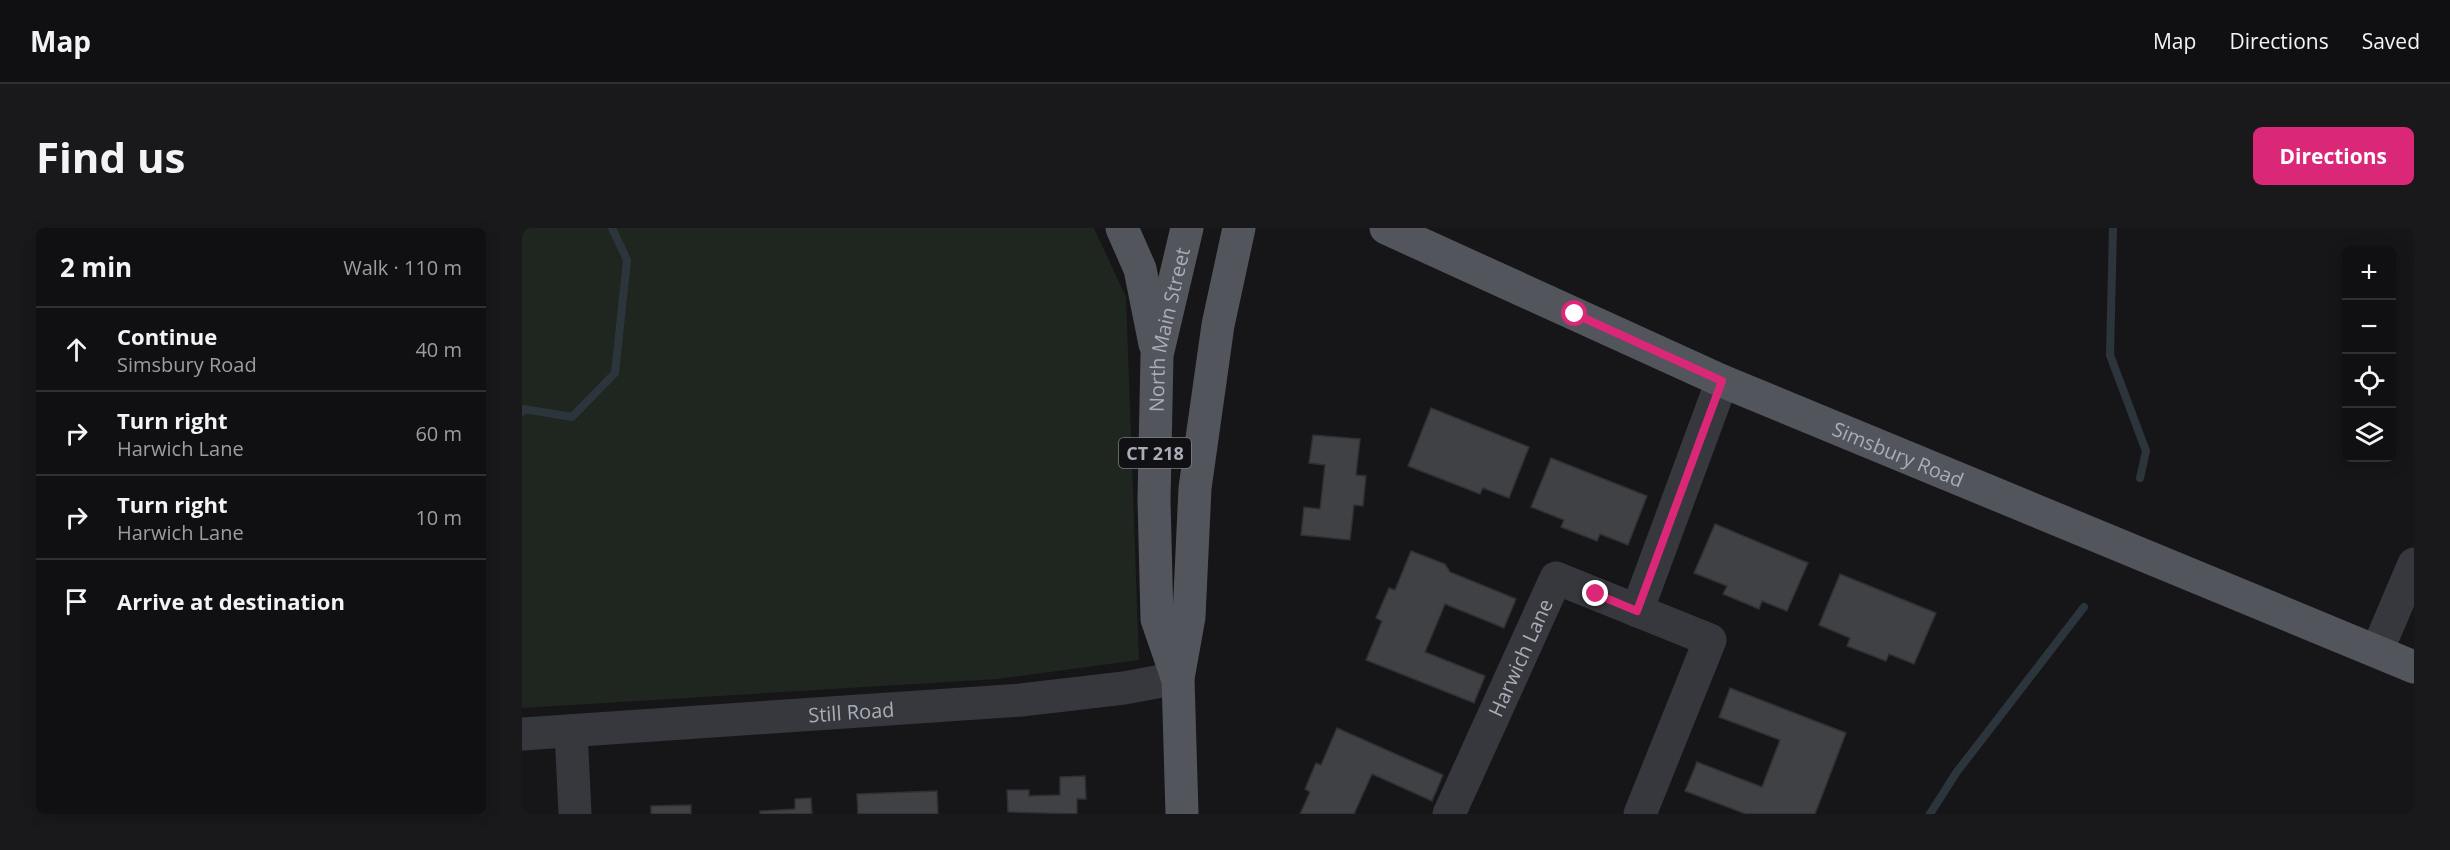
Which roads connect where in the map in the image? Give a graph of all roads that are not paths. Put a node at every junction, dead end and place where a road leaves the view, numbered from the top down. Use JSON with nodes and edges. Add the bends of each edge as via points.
{"nodes":[{"id":1,"x":1122,"y":228,"type":"edge"},
{"id":2,"x":1187,"y":228,"type":"edge"},
{"id":3,"x":1239,"y":228,"type":"edge"},
{"id":4,"x":1386,"y":228,"type":"edge"},
{"id":5,"x":1157,"y":356,"type":"junction"},
{"id":6,"x":1722,"y":381,"type":"junction"},
{"id":7,"x":2414,"y":564,"type":"edge"},
{"id":8,"x":1637,"y":611,"type":"junction"},
{"id":9,"x":2377,"y":651,"type":"junction"},
{"id":10,"x":2414,"y":667,"type":"edge"},
{"id":11,"x":1178,"y":678,"type":"junction"},
{"id":12,"x":571,"y":731,"type":"junction"},
{"id":13,"x":522,"y":734,"type":"edge"},
{"id":14,"x":575,"y":814,"type":"edge"},
{"id":15,"x":1182,"y":814,"type":"edge"},
{"id":16,"x":1449,"y":814,"type":"edge"},
{"id":17,"x":1640,"y":814,"type":"edge"}],
"edges":[{"from":1,"to":5,"type":"main road","via":[[1140,269]]},
{"from":2,"to":5,"type":"main road","name":"North Main Street","number":"CT 218"},
{"from":3,"to":11,"type":"main road","name":"North Main Street","number":"CT 218","via":[[1218,325],[1196,477],[1190,617]]},
{"from":4,"to":6,"type":"main road","name":"Simsbury Road"},
{"from":5,"to":11,"type":"main road","name":"North Main Street","number":"CT 218","via":[[1154,500],[1158,620]]},
{"from":6,"to":8,"type":"street"},
{"from":6,"to":9,"type":"main road","name":"Simsbury Road"},
{"from":7,"to":9,"type":"street"},
{"from":8,"to":16,"type":"street","name":"Harwich Lane","via":[[1556,578]]},
{"from":8,"to":17,"type":"street","name":"Harwich Lane","via":[[1710,640]]},
{"from":9,"to":10,"type":"main road","name":"Simsbury Road"},
{"from":11,"to":12,"type":"street","name":"Still Road","via":[[1020,700]]},
{"from":11,"to":15,"type":"main road","name":"North Main Street","number":"CT 218"},
{"from":12,"to":13,"type":"street","name":"Still Road"},
{"from":12,"to":14,"type":"street"}]}
